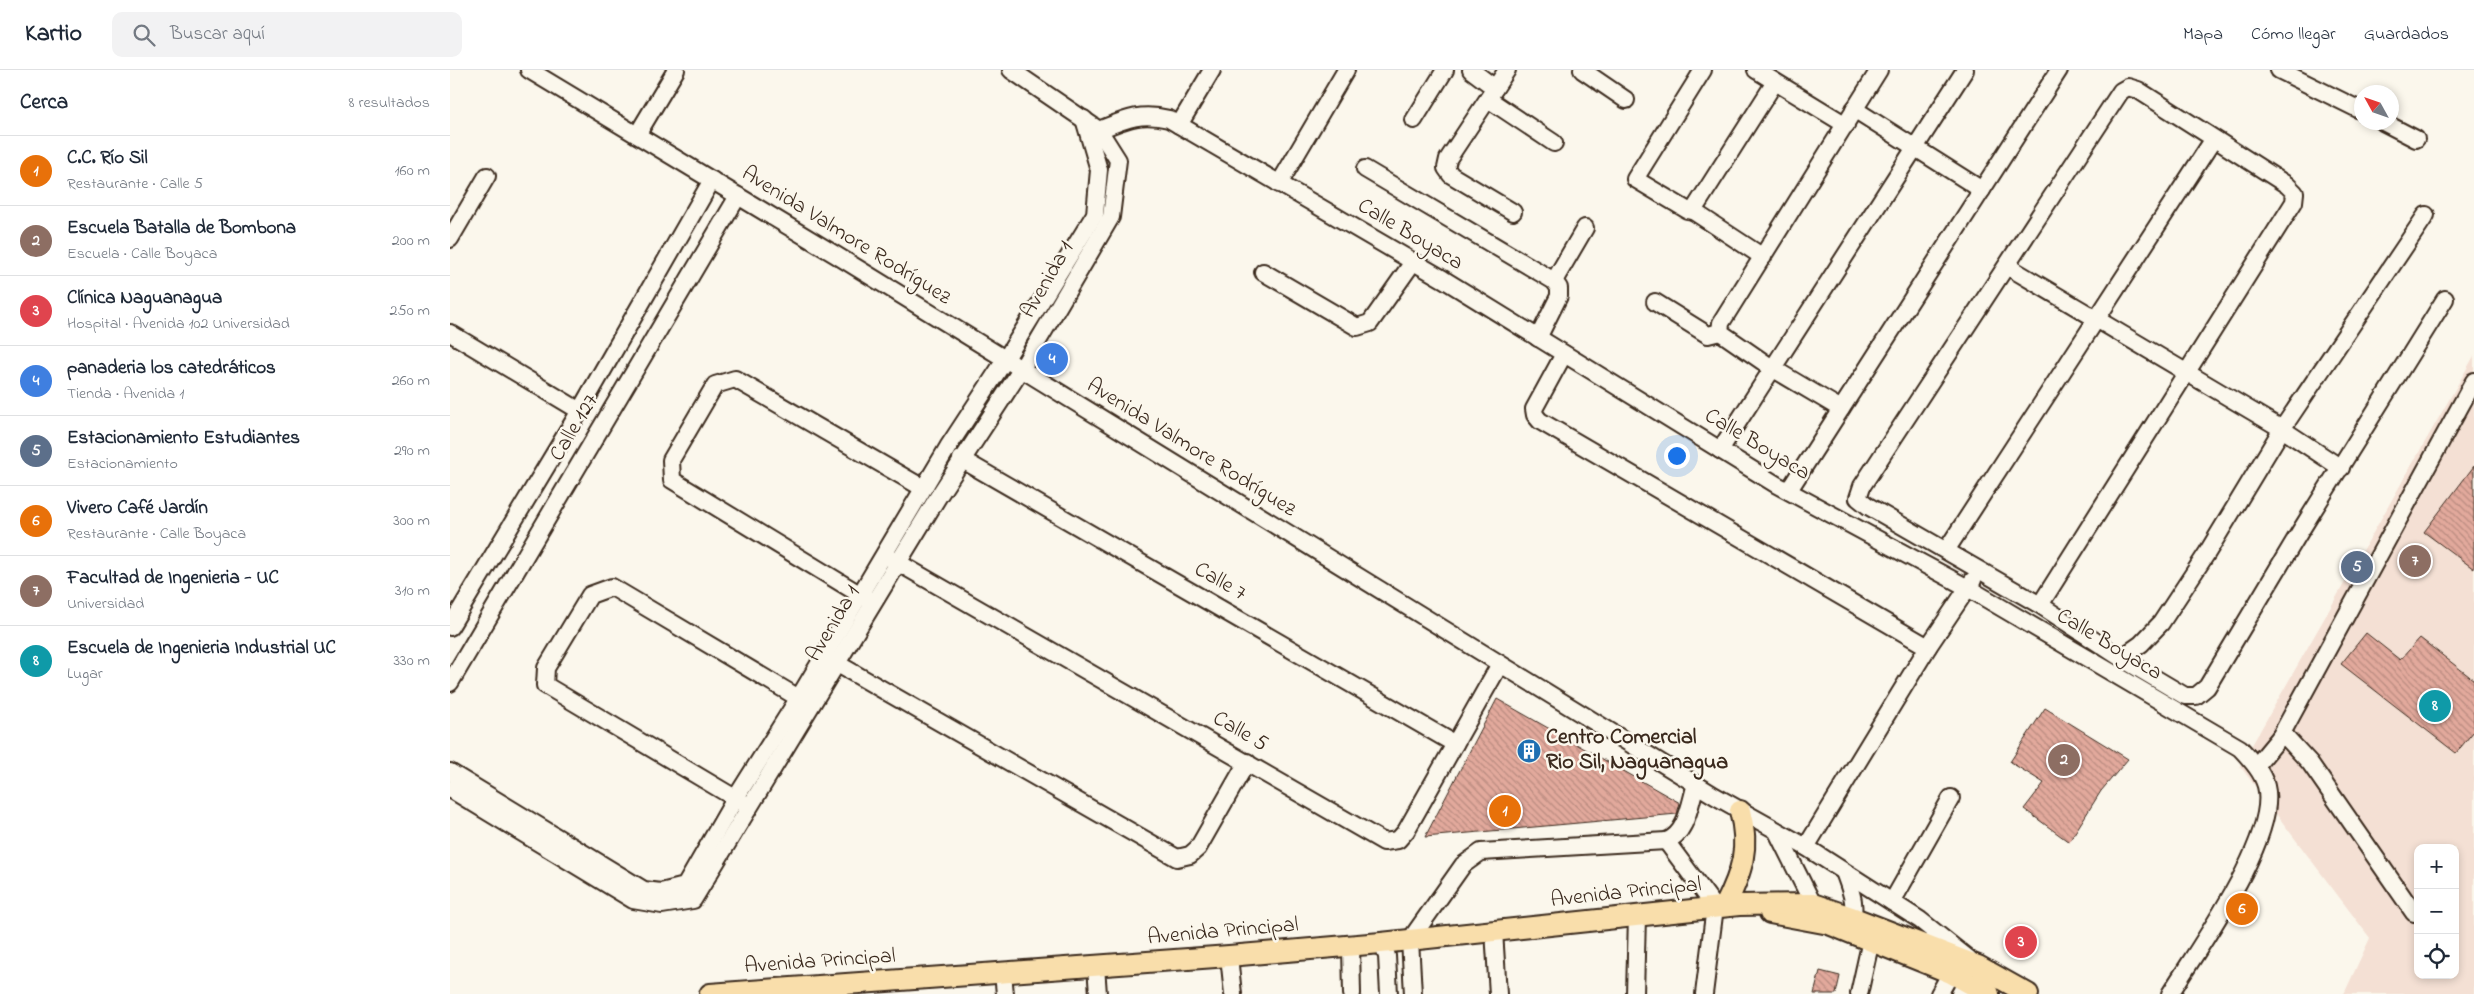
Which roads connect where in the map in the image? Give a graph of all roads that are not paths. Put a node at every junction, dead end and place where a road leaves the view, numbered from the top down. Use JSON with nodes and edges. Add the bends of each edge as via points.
{"nodes":[{"id":1,"x":529,"y":70,"type":"edge"},
{"id":2,"x":676,"y":70,"type":"edge"},
{"id":3,"x":1011,"y":70,"type":"edge"},
{"id":4,"x":1212,"y":70,"type":"edge"},
{"id":5,"x":1346,"y":70,"type":"edge"},
{"id":6,"x":1445,"y":70,"type":"edge"},
{"id":7,"x":1471,"y":70,"type":"edge"},
{"id":8,"x":1507,"y":70,"type":"edge"},
{"id":9,"x":1582,"y":70,"type":"edge"},
{"id":10,"x":1703,"y":70,"type":"edge"},
{"id":11,"x":1756,"y":70,"type":"edge"},
{"id":12,"x":1879,"y":70,"type":"edge"},
{"id":13,"x":1965,"y":70,"type":"edge"},
{"id":14,"x":2059,"y":70,"type":"edge"},
{"id":15,"x":2279,"y":70,"type":"edge"},
{"id":16,"x":1775,"y":82,"type":"junction"},
{"id":17,"x":1491,"y":93,"type":"junction"},
{"id":18,"x":1626,"y":100,"type":"dead end"},
{"id":19,"x":2354,"y":108,"type":"edge"},
{"id":20,"x":1854,"y":109,"type":"junction"},
{"id":21,"x":1084,"y":119,"type":"junction"},
{"id":22,"x":1414,"y":120,"type":"dead end"},
{"id":23,"x":1179,"y":125,"type":"junction"},
{"id":24,"x":1846,"y":125,"type":"junction"},
{"id":25,"x":1099,"y":130,"type":"junction"},
{"id":26,"x":2399,"y":130,"type":"edge"},
{"id":27,"x":637,"y":135,"type":"junction"},
{"id":28,"x":2416,"y":139,"type":"dead end"},
{"id":29,"x":2213,"y":140,"type":"junction"},
{"id":30,"x":1554,"y":143,"type":"dead end"},
{"id":31,"x":1914,"y":147,"type":"junction"},
{"id":32,"x":1364,"y":169,"type":"dead end"},
{"id":33,"x":487,"y":176,"type":"dead end"},
{"id":34,"x":712,"y":180,"type":"junction"},
{"id":35,"x":1279,"y":184,"type":"junction"},
{"id":36,"x":1982,"y":190,"type":"junction"},
{"id":37,"x":738,"y":196,"type":"junction"},
{"id":38,"x":1693,"y":211,"type":"junction"},
{"id":39,"x":1513,"y":212,"type":"dead end"},
{"id":40,"x":2426,"y":215,"type":"dead end"},
{"id":41,"x":1585,"y":228,"type":"dead end"},
{"id":42,"x":450,"y":239,"type":"edge"},
{"id":43,"x":1763,"y":257,"type":"junction"},
{"id":44,"x":1413,"y":262,"type":"junction"},
{"id":45,"x":2007,"y":266,"type":"junction"},
{"id":46,"x":1264,"y":272,"type":"dead end"},
{"id":47,"x":1554,"y":281,"type":"junction"},
{"id":48,"x":2445,"y":299,"type":"dead end"},
{"id":49,"x":1655,"y":302,"type":"dead end"},
{"id":50,"x":2095,"y":319,"type":"junction"},
{"id":51,"x":1720,"y":332,"type":"junction"},
{"id":52,"x":450,"y":333,"type":"edge"},
{"id":53,"x":1538,"y":338,"type":"junction"},
{"id":54,"x":1564,"y":354,"type":"junction"},
{"id":55,"x":1005,"y":360,"type":"junction"},
{"id":56,"x":1772,"y":368,"type":"junction"},
{"id":57,"x":1021,"y":370,"type":"junction"},
{"id":58,"x":2188,"y":372,"type":"junction"},
{"id":59,"x":2474,"y":381,"type":"edge"},
{"id":60,"x":1841,"y":409,"type":"junction"},
{"id":61,"x":580,"y":411,"type":"junction"},
{"id":62,"x":2282,"y":429,"type":"junction"},
{"id":63,"x":1720,"y":450,"type":"junction"},
{"id":64,"x":961,"y":459,"type":"junction"},
{"id":65,"x":2340,"y":468,"type":"junction"},
{"id":66,"x":923,"y":488,"type":"junction"},
{"id":67,"x":1789,"y":490,"type":"junction"},
{"id":68,"x":1947,"y":550,"type":"junction"},
{"id":69,"x":891,"y":558,"type":"junction"},
{"id":70,"x":1980,"y":570,"type":"junction"},
{"id":71,"x":1968,"y":588,"type":"junction"},
{"id":72,"x":866,"y":599,"type":"junction"},
{"id":73,"x":2040,"y":605,"type":"junction"},
{"id":74,"x":450,"y":627,"type":"edge"},
{"id":75,"x":1928,"y":647,"type":"junction"},
{"id":76,"x":2121,"y":658,"type":"junction"},
{"id":77,"x":836,"y":664,"type":"junction"},
{"id":78,"x":1500,"y":664,"type":"junction"},
{"id":79,"x":450,"y":683,"type":"edge"},
{"id":80,"x":804,"y":702,"type":"junction"},
{"id":81,"x":2280,"y":737,"type":"junction"},
{"id":82,"x":1455,"y":744,"type":"junction"},
{"id":83,"x":1247,"y":762,"type":"junction"},
{"id":84,"x":2256,"y":766,"type":"junction"},
{"id":85,"x":450,"y":772,"type":"edge"},
{"id":86,"x":1696,"y":784,"type":"junction"},
{"id":87,"x":450,"y":789,"type":"edge"},
{"id":88,"x":1951,"y":798,"type":"dead end"},
{"id":89,"x":742,"y":802,"type":"junction"},
{"id":90,"x":1740,"y":811,"type":"junction"},
{"id":91,"x":1778,"y":834,"type":"junction"},
{"id":92,"x":1666,"y":841,"type":"junction"},
{"id":93,"x":1806,"y":848,"type":"junction"},
{"id":94,"x":1844,"y":872,"type":"junction"},
{"id":95,"x":1892,"y":902,"type":"junction"},
{"id":96,"x":1813,"y":904,"type":"junction"},
{"id":97,"x":1726,"y":906,"type":"junction"},
{"id":98,"x":2414,"y":913,"type":"dead end"},
{"id":99,"x":1637,"y":916,"type":"junction"},
{"id":100,"x":1829,"y":924,"type":"junction"},
{"id":101,"x":1851,"y":924,"type":"junction"},
{"id":102,"x":1494,"y":931,"type":"junction"},
{"id":103,"x":1410,"y":940,"type":"junction"},
{"id":104,"x":1870,"y":940,"type":"junction"},
{"id":105,"x":1381,"y":943,"type":"junction"},
{"id":106,"x":1350,"y":946,"type":"junction"},
{"id":107,"x":1229,"y":956,"type":"junction"},
{"id":108,"x":1096,"y":966,"type":"junction"},
{"id":109,"x":1003,"y":972,"type":"junction"},
{"id":110,"x":1964,"y":978,"type":"edge"},
{"id":111,"x":852,"y":989,"type":"edge"},
{"id":112,"x":1987,"y":993,"type":"edge"},
{"id":113,"x":710,"y":994,"type":"edge"},
{"id":114,"x":1005,"y":994,"type":"edge"},
{"id":115,"x":1098,"y":994,"type":"edge"},
{"id":116,"x":1233,"y":994,"type":"edge"},
{"id":117,"x":1352,"y":994,"type":"edge"},
{"id":118,"x":1390,"y":994,"type":"edge"},
{"id":119,"x":1413,"y":994,"type":"edge"},
{"id":120,"x":1498,"y":994,"type":"edge"},
{"id":121,"x":1634,"y":994,"type":"edge"},
{"id":122,"x":1704,"y":994,"type":"edge"},
{"id":123,"x":1859,"y":994,"type":"edge"},
{"id":124,"x":1939,"y":994,"type":"edge"},
{"id":125,"x":2028,"y":994,"type":"edge"},
{"id":126,"x":2170,"y":994,"type":"edge"}],
"edges":[{"from":1,"to":27,"type":"street","name":"Avenida Valmore Rodríguez"},
{"from":2,"to":27,"type":"street"},
{"from":3,"to":21,"type":"street"},
{"from":4,"to":23,"type":"street"},
{"from":5,"to":35,"type":"street"},
{"from":6,"to":22,"type":"street"},
{"from":7,"to":17,"type":"street"},
{"from":8,"to":17,"type":"street"},
{"from":9,"to":18,"type":"street"},
{"from":10,"to":38,"type":"street","via":[[1635,179]]},
{"from":11,"to":16,"type":"street"},
{"from":12,"to":20,"type":"street"},
{"from":13,"to":31,"type":"street"},
{"from":14,"to":36,"type":"street"},
{"from":15,"to":19,"type":"street"},
{"from":16,"to":24,"type":"street"},
{"from":16,"to":38,"type":"street"},
{"from":17,"to":30,"type":"street"},
{"from":17,"to":39,"type":"street","via":[[1448,158],[1446,168],[1451,175]]},
{"from":20,"to":24,"type":"street"},
{"from":20,"to":31,"type":"street"},
{"from":21,"to":25,"type":"street"},
{"from":21,"to":55,"type":"street","name":"Avenida 1","via":[[1099,170],[1095,214]]},
{"from":23,"to":25,"type":"street","name":"Calle Boyaca","via":[[1152,115],[1133,117]]},
{"from":23,"to":35,"type":"street","name":"Calle Boyaca"},
{"from":24,"to":43,"type":"street"},
{"from":25,"to":57,"type":"street","name":"Avenida 1","via":[[1118,160],[1111,216]]},
{"from":26,"to":28,"type":"street"},
{"from":27,"to":34,"type":"street","name":"Avenida Valmore Rodríguez"},
{"from":29,"to":45,"type":"street","via":[[2138,90],[2128,87],[2120,91]]},
{"from":29,"to":50,"type":"street"},
{"from":29,"to":58,"type":"street","via":[[2295,193],[2294,202]]},
{"from":31,"to":36,"type":"street"},
{"from":31,"to":56,"type":"street"},
{"from":32,"to":47,"type":"street"},
{"from":33,"to":42,"type":"street"},
{"from":34,"to":37,"type":"street","name":"Avenida Valmore Rodríguez"},
{"from":34,"to":61,"type":"street","name":"Calle 127"},
{"from":35,"to":44,"type":"street","name":"Calle Boyaca"},
{"from":36,"to":60,"type":"street"},
{"from":37,"to":55,"type":"street","name":"Avenida Valmore Rodríguez"},
{"from":37,"to":79,"type":"street","name":"Calle 127"},
{"from":38,"to":43,"type":"street"},
{"from":40,"to":62,"type":"street"},
{"from":41,"to":47,"type":"street"},
{"from":43,"to":51,"type":"street","via":[[1721,323]]},
{"from":44,"to":46,"type":"street","via":[[1370,323],[1363,327],[1356,327]]},
{"from":44,"to":53,"type":"street","name":"Calle Boyaca"},
{"from":45,"to":50,"type":"street"},
{"from":45,"to":68,"type":"street","via":[[1862,486],[1858,498]]},
{"from":47,"to":53,"type":"street","via":[[1559,288],[1559,296]]},
{"from":48,"to":65,"type":"street"},
{"from":49,"to":51,"type":"street","via":[[1708,335]]},
{"from":50,"to":58,"type":"street"},
{"from":50,"to":68,"type":"street"},
{"from":51,"to":56,"type":"street"},
{"from":52,"to":61,"type":"street"},
{"from":53,"to":54,"type":"street","name":"Calle Boyaca"},
{"from":54,"to":63,"type":"street","name":"Calle Boyaca"},
{"from":54,"to":75,"type":"street","via":[[1534,409],[1540,421]]},
{"from":55,"to":57,"type":"street","name":"Avenida Valmore Rodríguez"},
{"from":55,"to":66,"type":"street","name":"Avenida 1"},
{"from":56,"to":60,"type":"street"},
{"from":56,"to":63,"type":"street"},
{"from":57,"to":64,"type":"street","name":"Avenida 1"},
{"from":57,"to":78,"type":"street","name":"Avenida Valmore Rodríguez"},
{"from":58,"to":62,"type":"street"},
{"from":58,"to":73,"type":"street"},
{"from":59,"to":81,"type":"street"},
{"from":60,"to":67,"type":"street"},
{"from":61,"to":74,"type":"street","name":"Calle 127"},
{"from":62,"to":65,"type":"street"},
{"from":62,"to":76,"type":"street","via":[[2161,623],[2141,644]]},
{"from":63,"to":67,"type":"street","name":"Calle Boyaca"},
{"from":64,"to":69,"type":"street","name":"Avenida 1"},
{"from":64,"to":82,"type":"street","name":"Calle 7"},
{"from":65,"to":76,"type":"street","via":[[2204,691],[2196,696],[2185,696]]},
{"from":66,"to":69,"type":"street","name":"Avenida 1"},
{"from":66,"to":72,"type":"street","via":[[735,379],[715,385],[671,460],[672,480]]},
{"from":67,"to":71,"type":"street","name":"Calle Boyaca"},
{"from":68,"to":70,"type":"street"},
{"from":69,"to":72,"type":"street","name":"Avenida 1"},
{"from":69,"to":83,"type":"street","name":"Calle 5"},
{"from":70,"to":71,"type":"street"},
{"from":70,"to":73,"type":"street"},
{"from":71,"to":75,"type":"street"},
{"from":71,"to":84,"type":"street","name":"Calle Boyaca","via":[[2240,748]]},
{"from":72,"to":77,"type":"street","name":"Avenida 1"},
{"from":72,"to":80,"type":"street","name":"Avenida 1"},
{"from":73,"to":76,"type":"street"},
{"from":75,"to":93,"type":"street"},
{"from":77,"to":80,"type":"street","name":"Avenida 1"},
{"from":77,"to":83,"type":"street","via":[[1177,858],[1190,856],[1198,848]]},
{"from":78,"to":82,"type":"street","name":"Calle 5"},
{"from":78,"to":86,"type":"street","name":"Avenida Valmore Rodríguez"},
{"from":80,"to":89,"type":"street","name":"Avenida 1"},
{"from":80,"to":89,"type":"street","via":[[612,587],[590,595],[546,668],[545,685]]},
{"from":81,"to":84,"type":"street"},
{"from":81,"to":98,"type":"street","via":[[2287,738],[2310,764]]},
{"from":82,"to":83,"type":"street","name":"Calle 5","via":[[1406,831],[1398,840],[1384,842]]},
{"from":84,"to":126,"type":"street","name":"Calle Boyaca","via":[[2266,785],[2268,807],[2256,850]]},
{"from":85,"to":89,"type":"street","name":"Avenida 1","via":[[644,890],[662,892],[685,886]]},
{"from":86,"to":90,"type":"street","name":"Avenida Valmore Rodríguez"},
{"from":86,"to":92,"type":"street","via":[[1681,830]]},
{"from":87,"to":89,"type":"street","name":"Avenida 1","via":[[633,900],[662,906],[693,900]]},
{"from":88,"to":95,"type":"street"},
{"from":90,"to":91,"type":"street","name":"Avenida Valmore Rodríguez"},
{"from":90,"to":97,"type":"main road","via":[[1746,846]]},
{"from":91,"to":93,"type":"street","name":"Avenida Valmore Rodríguez"},
{"from":91,"to":96,"type":"street"},
{"from":92,"to":97,"type":"street"},
{"from":92,"to":103,"type":"street","via":[[1481,852],[1463,865]]},
{"from":93,"to":94,"type":"street","name":"Avenida Valmore Rodríguez"},
{"from":94,"to":95,"type":"street","name":"Avenida Valmore Rodríguez"},
{"from":94,"to":101,"type":"street","via":[[1854,898]]},
{"from":95,"to":110,"type":"street","name":"Avenida Valmore Rodríguez","via":[[1920,920]]},
{"from":96,"to":97,"type":"main road"},
{"from":96,"to":100,"type":"street"},
{"from":96,"to":101,"type":"main road"},
{"from":97,"to":99,"type":"main road","name":"Avenida Principal"},
{"from":97,"to":100,"type":"main road"},
{"from":97,"to":122,"type":"street"},
{"from":99,"to":102,"type":"main road","name":"Avenida Principal"},
{"from":99,"to":121,"type":"street"},
{"from":100,"to":101,"type":"main road"},
{"from":101,"to":104,"type":"main road"},
{"from":101,"to":110,"type":"main road"},
{"from":102,"to":103,"type":"main road","name":"Avenida Principal"},
{"from":102,"to":120,"type":"street"},
{"from":103,"to":105,"type":"main road","name":"Avenida Principal"},
{"from":103,"to":119,"type":"street"},
{"from":104,"to":110,"type":"main road"},
{"from":104,"to":123,"type":"street"},
{"from":105,"to":106,"type":"main road","name":"Avenida Principal"},
{"from":105,"to":118,"type":"street","via":[[1387,956]]},
{"from":106,"to":107,"type":"main road","name":"Avenida Principal"},
{"from":106,"to":117,"type":"street"},
{"from":107,"to":108,"type":"main road","name":"Avenida Principal"},
{"from":107,"to":116,"type":"street"},
{"from":108,"to":109,"type":"main road","name":"Avenida Principal"},
{"from":108,"to":115,"type":"street"},
{"from":109,"to":111,"type":"main road","name":"Avenida Principal"},
{"from":109,"to":114,"type":"street"},
{"from":110,"to":112,"type":"main road"},
{"from":110,"to":124,"type":"street"},
{"from":110,"to":125,"type":"main road"},
{"from":111,"to":113,"type":"main road","name":"Avenida Principal"}]}
